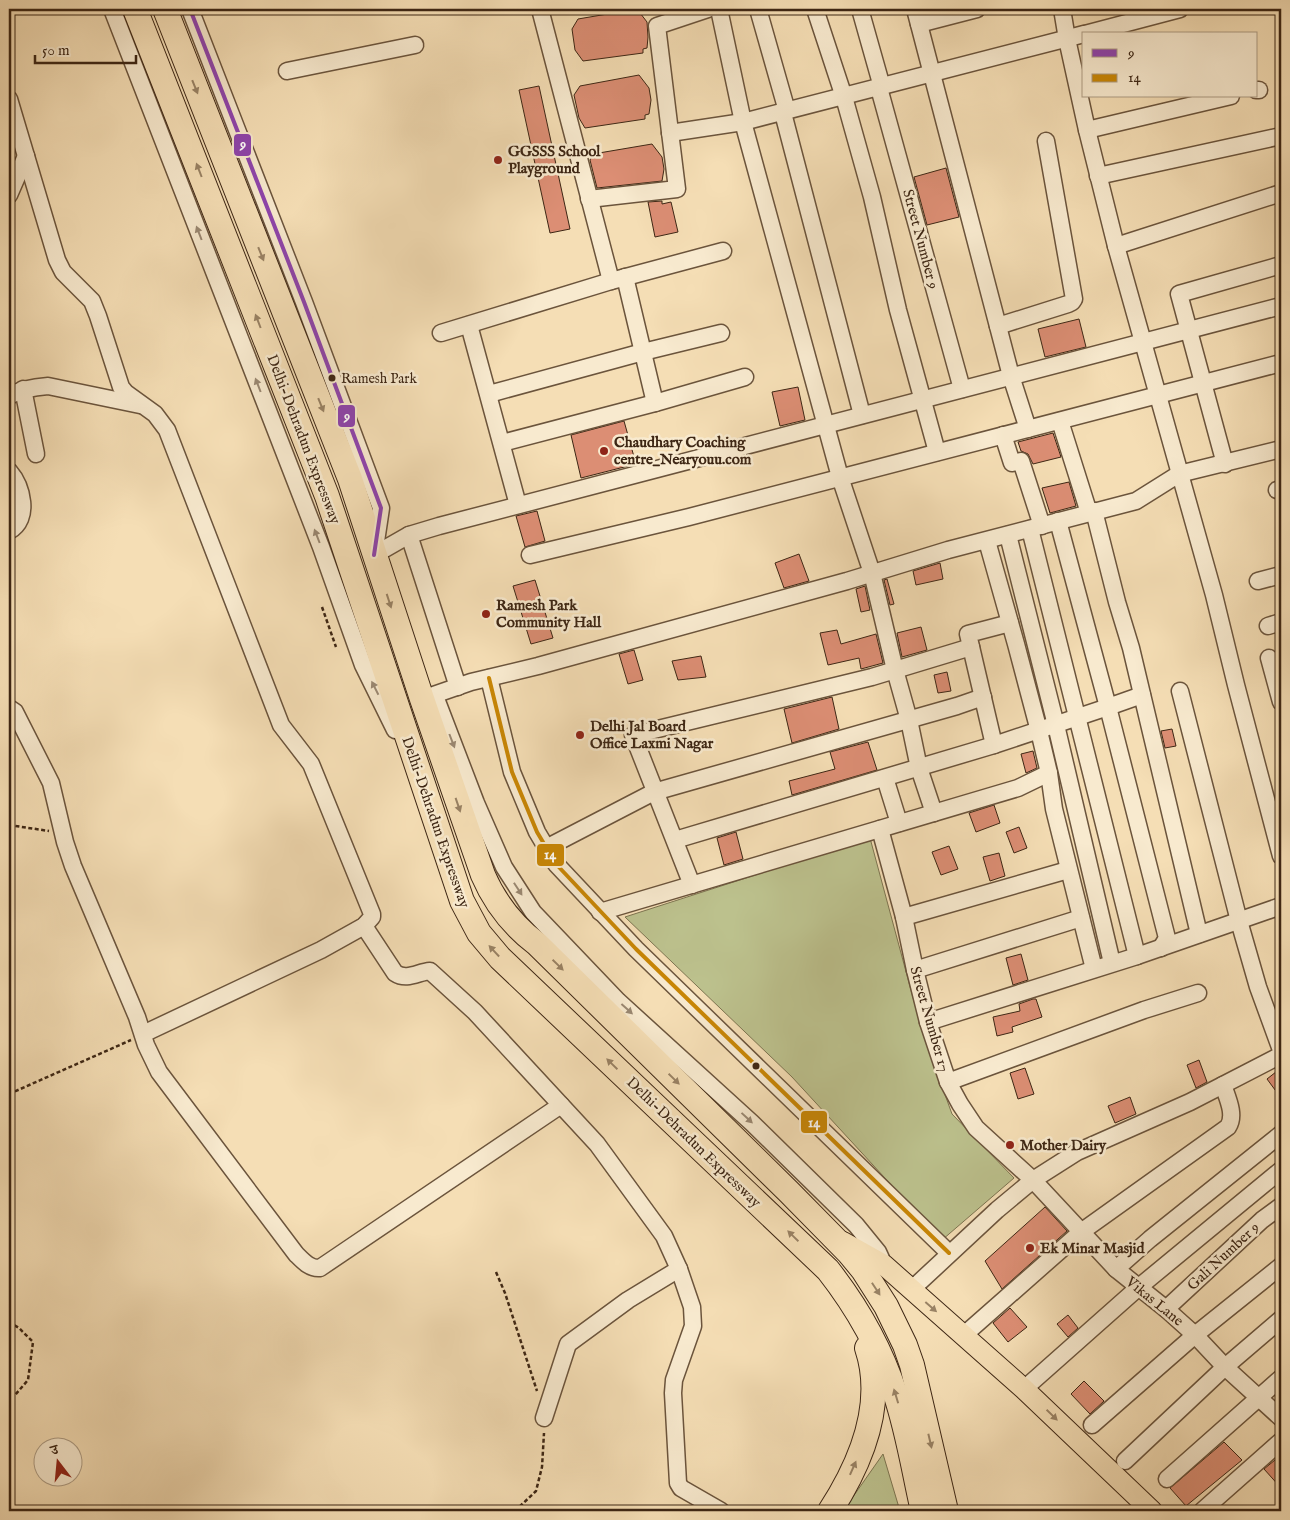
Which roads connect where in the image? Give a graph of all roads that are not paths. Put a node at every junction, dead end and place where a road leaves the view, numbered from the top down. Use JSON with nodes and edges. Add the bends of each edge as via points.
{"nodes":[{"id":1,"x":112,"y":9,"type":"edge"},
{"id":2,"x":135,"y":9,"type":"edge"},
{"id":3,"x":164,"y":9,"type":"edge"},
{"id":4,"x":190,"y":9,"type":"edge"},
{"id":5,"x":540,"y":9,"type":"edge"},
{"id":6,"x":708,"y":9,"type":"edge"},
{"id":7,"x":719,"y":9,"type":"edge"},
{"id":8,"x":758,"y":9,"type":"edge"},
{"id":9,"x":815,"y":9,"type":"edge"},
{"id":10,"x":860,"y":9,"type":"edge"},
{"id":11,"x":977,"y":9,"type":"edge"},
{"id":12,"x":1062,"y":9,"type":"edge"},
{"id":13,"x":1180,"y":9,"type":"edge"},
{"id":14,"x":917,"y":16,"type":"edge"},
{"id":15,"x":1092,"y":32,"type":"edge"},
{"id":16,"x":1082,"y":35,"type":"edge"},
{"id":17,"x":1067,"y":39,"type":"junction"},
{"id":18,"x":415,"y":45,"type":"dead end"},
{"id":19,"x":287,"y":71,"type":"dead end"},
{"id":20,"x":932,"y":75,"type":"junction"},
{"id":21,"x":881,"y":88,"type":"junction"},
{"id":22,"x":844,"y":97,"type":"junction"},
{"id":23,"x":1223,"y":98,"type":"edge"},
{"id":24,"x":9,"y":99,"type":"edge"},
{"id":25,"x":785,"y":112,"type":"junction"},
{"id":26,"x":743,"y":122,"type":"junction"},
{"id":27,"x":1087,"y":130,"type":"junction"},
{"id":28,"x":670,"y":133,"type":"junction"},
{"id":29,"x":1281,"y":136,"type":"edge"},
{"id":30,"x":1046,"y":141,"type":"dead end"},
{"id":31,"x":26,"y":156,"type":"junction"},
{"id":32,"x":1098,"y":176,"type":"junction"},
{"id":33,"x":1281,"y":193,"type":"edge"},
{"id":34,"x":9,"y":195,"type":"edge"},
{"id":35,"x":589,"y":198,"type":"junction"},
{"id":36,"x":1116,"y":246,"type":"junction"},
{"id":37,"x":723,"y":251,"type":"dead end"},
{"id":38,"x":1281,"y":265,"type":"edge"},
{"id":39,"x":618,"y":279,"type":"junction"},
{"id":40,"x":1281,"y":306,"type":"edge"},
{"id":41,"x":469,"y":325,"type":"junction"},
{"id":42,"x":998,"y":326,"type":"junction"},
{"id":43,"x":1189,"y":330,"type":"junction"},
{"id":44,"x":441,"y":333,"type":"dead end"},
{"id":45,"x":721,"y":333,"type":"dead end"},
{"id":46,"x":1143,"y":342,"type":"junction"},
{"id":47,"x":643,"y":352,"type":"junction"},
{"id":48,"x":1281,"y":363,"type":"edge"},
{"id":49,"x":745,"y":376,"type":"dead end"},
{"id":50,"x":1012,"y":376,"type":"junction"},
{"id":51,"x":1204,"y":384,"type":"junction"},
{"id":52,"x":962,"y":389,"type":"junction"},
{"id":53,"x":16,"y":393,"type":"edge"},
{"id":54,"x":489,"y":394,"type":"junction"},
{"id":55,"x":1158,"y":395,"type":"junction"},
{"id":56,"x":922,"y":400,"type":"junction"},
{"id":57,"x":655,"y":403,"type":"junction"},
{"id":58,"x":143,"y":405,"type":"junction"},
{"id":59,"x":862,"y":415,"type":"junction"},
{"id":60,"x":1060,"y":421,"type":"junction"},
{"id":61,"x":826,"y":425,"type":"junction"},
{"id":62,"x":1028,"y":429,"type":"junction"},
{"id":63,"x":1003,"y":435,"type":"junction"},
{"id":64,"x":502,"y":443,"type":"junction"},
{"id":65,"x":1281,"y":448,"type":"edge"},
{"id":66,"x":937,"y":452,"type":"junction"},
{"id":67,"x":36,"y":454,"type":"dead end"},
{"id":68,"x":1225,"y":464,"type":"junction"},
{"id":69,"x":9,"y":471,"type":"edge"},
{"id":70,"x":1179,"y":474,"type":"junction"},
{"id":71,"x":840,"y":478,"type":"junction"},
{"id":72,"x":518,"y":505,"type":"junction"},
{"id":73,"x":1092,"y":512,"type":"junction"},
{"id":74,"x":1058,"y":521,"type":"junction"},
{"id":75,"x":1036,"y":527,"type":"junction"},
{"id":76,"x":9,"y":531,"type":"edge"},
{"id":77,"x":408,"y":535,"type":"junction"},
{"id":78,"x":1008,"y":535,"type":"junction"},
{"id":79,"x":987,"y":541,"type":"junction"},
{"id":80,"x":374,"y":555,"type":"junction"},
{"id":81,"x":530,"y":555,"type":"dead end"},
{"id":82,"x":872,"y":573,"type":"junction"},
{"id":83,"x":1281,"y":575,"type":"edge"},
{"id":84,"x":1258,"y":581,"type":"dead end"},
{"id":85,"x":1010,"y":623,"type":"junction"},
{"id":86,"x":971,"y":647,"type":"junction"},
{"id":87,"x":1269,"y":658,"type":"dead end"},
{"id":88,"x":895,"y":670,"type":"junction"},
{"id":89,"x":489,"y":678,"type":"junction"},
{"id":90,"x":458,"y":687,"type":"junction"},
{"id":91,"x":1180,"y":691,"type":"dead end"},
{"id":92,"x":1142,"y":695,"type":"junction"},
{"id":93,"x":428,"y":697,"type":"junction"},
{"id":94,"x":983,"y":697,"type":"junction"},
{"id":95,"x":1281,"y":702,"type":"edge"},
{"id":96,"x":1108,"y":707,"type":"junction"},
{"id":97,"x":9,"y":708,"type":"edge"},
{"id":98,"x":1077,"y":717,"type":"junction"},
{"id":99,"x":909,"y":720,"type":"junction"},
{"id":100,"x":1056,"y":725,"type":"junction"},
{"id":101,"x":1039,"y":731,"type":"junction"},
{"id":102,"x":994,"y":745,"type":"junction"},
{"id":103,"x":919,"y":768,"type":"junction"},
{"id":104,"x":1049,"y":773,"type":"junction"},
{"id":105,"x":420,"y":778,"type":"junction"},
{"id":106,"x":885,"y":778,"type":"junction"},
{"id":107,"x":654,"y":792,"type":"junction"},
{"id":108,"x":934,"y":813,"type":"junction"},
{"id":109,"x":899,"y":823,"type":"junction"},
{"id":110,"x":880,"y":829,"type":"junction"},
{"id":111,"x":675,"y":840,"type":"junction"},
{"id":112,"x":546,"y":848,"type":"junction"},
{"id":113,"x":1281,"y":856,"type":"edge"},
{"id":114,"x":1068,"y":870,"type":"junction"},
{"id":115,"x":692,"y":885,"type":"junction"},
{"id":116,"x":1281,"y":906,"type":"edge"},
{"id":117,"x":600,"y":912,"type":"junction"},
{"id":118,"x":904,"y":917,"type":"junction"},
{"id":119,"x":1081,"y":918,"type":"junction"},
{"id":120,"x":1239,"y":921,"type":"junction"},
{"id":121,"x":364,"y":926,"type":"junction"},
{"id":122,"x":1199,"y":934,"type":"junction"},
{"id":123,"x":1161,"y":948,"type":"junction"},
{"id":124,"x":1137,"y":956,"type":"junction"},
{"id":125,"x":1112,"y":963,"type":"junction"},
{"id":126,"x":1094,"y":969,"type":"junction"},
{"id":127,"x":915,"y":970,"type":"junction"},
{"id":128,"x":1198,"y":993,"type":"dead end"},
{"id":129,"x":928,"y":1022,"type":"junction"},
{"id":130,"x":143,"y":1034,"type":"junction"},
{"id":131,"x":1281,"y":1050,"type":"edge"},
{"id":132,"x":1281,"y":1055,"type":"edge"},
{"id":133,"x":948,"y":1082,"type":"junction"},
{"id":134,"x":1223,"y":1085,"type":"junction"},
{"id":135,"x":561,"y":1105,"type":"junction"},
{"id":136,"x":1281,"y":1134,"type":"edge"},
{"id":137,"x":1281,"y":1170,"type":"edge"},
{"id":138,"x":1033,"y":1180,"type":"junction"},
{"id":139,"x":1281,"y":1206,"type":"edge"},
{"id":140,"x":1082,"y":1232,"type":"junction"},
{"id":141,"x":835,"y":1238,"type":"junction"},
{"id":142,"x":949,"y":1253,"type":"junction"},
{"id":143,"x":884,"y":1265,"type":"junction"},
{"id":144,"x":1281,"y":1266,"type":"edge"},
{"id":145,"x":679,"y":1269,"type":"junction"},
{"id":146,"x":1116,"y":1269,"type":"junction"},
{"id":147,"x":828,"y":1270,"type":"junction"},
{"id":148,"x":1138,"y":1287,"type":"junction"},
{"id":149,"x":911,"y":1290,"type":"junction"},
{"id":150,"x":1166,"y":1309,"type":"junction"},
{"id":151,"x":1281,"y":1319,"type":"edge"},
{"id":152,"x":964,"y":1335,"type":"junction"},
{"id":153,"x":1195,"y":1335,"type":"junction"},
{"id":154,"x":1225,"y":1367,"type":"junction"},
{"id":155,"x":1281,"y":1378,"type":"edge"},
{"id":156,"x":1024,"y":1389,"type":"junction"},
{"id":157,"x":1258,"y":1398,"type":"junction"},
{"id":158,"x":544,"y":1418,"type":"road end"},
{"id":159,"x":1281,"y":1418,"type":"edge"},
{"id":160,"x":1092,"y":1425,"type":"dead end"},
{"id":161,"x":1281,"y":1441,"type":"edge"},
{"id":162,"x":1125,"y":1462,"type":"dead end"},
{"id":163,"x":1167,"y":1479,"type":"dead end"},
{"id":164,"x":721,"y":1511,"type":"edge"},
{"id":165,"x":830,"y":1511,"type":"edge"},
{"id":166,"x":923,"y":1511,"type":"edge"},
{"id":167,"x":946,"y":1511,"type":"edge"},
{"id":168,"x":1152,"y":1511,"type":"edge"},
{"id":169,"x":1202,"y":1511,"type":"edge"}],
"edges":[{"from":105,"to":1,"type":"street","one_way":true,"via":[[363,665],[321,547]]},
{"from":105,"to":2,"type":"highway","name":"Delhi-Dehradun Expressway","one_way":true,"via":[[327,496]]},
{"from":3,"to":80,"type":"highway","name":"Delhi-Dehradun Expressway","one_way":true,"via":[[350,479]]},
{"from":4,"to":80,"type":"street","via":[[381,508]]},
{"from":5,"to":35,"type":"street"},
{"from":6,"to":28,"type":"street","via":[[657,26]]},
{"from":7,"to":26,"type":"street"},
{"from":8,"to":25,"type":"street"},
{"from":9,"to":22,"type":"street"},
{"from":10,"to":21,"type":"street","name":"Street Number 9"},
{"from":11,"to":14,"type":"street"},
{"from":12,"to":17,"type":"street"},
{"from":13,"to":15,"type":"street"},
{"from":14,"to":20,"type":"street"},
{"from":16,"to":17,"type":"street"},
{"from":17,"to":20,"type":"street"},
{"from":17,"to":27,"type":"street"},
{"from":18,"to":19,"type":"street"},
{"from":20,"to":21,"type":"street"},
{"from":20,"to":42,"type":"street"},
{"from":21,"to":22,"type":"street"},
{"from":21,"to":52,"type":"street","name":"Street Number 9"},
{"from":22,"to":25,"type":"street"},
{"from":22,"to":56,"type":"street"},
{"from":23,"to":27,"type":"street"},
{"from":24,"to":31,"type":"street"},
{"from":25,"to":26,"type":"street"},
{"from":25,"to":59,"type":"street"},
{"from":26,"to":28,"type":"street"},
{"from":26,"to":61,"type":"street"},
{"from":27,"to":32,"type":"street"},
{"from":28,"to":35,"type":"street","via":[[677,189]]},
{"from":29,"to":32,"type":"street"},
{"from":30,"to":42,"type":"street","via":[[1074,299],[1068,304]]},
{"from":31,"to":34,"type":"street"},
{"from":31,"to":58,"type":"street","via":[[60,268],[92,300],[120,387]]},
{"from":32,"to":36,"type":"street"},
{"from":33,"to":36,"type":"street"},
{"from":35,"to":39,"type":"street"},
{"from":36,"to":46,"type":"street"},
{"from":37,"to":39,"type":"street"},
{"from":38,"to":43,"type":"street","via":[[1179,294]]},
{"from":39,"to":41,"type":"street"},
{"from":39,"to":47,"type":"street"},
{"from":40,"to":43,"type":"street"},
{"from":41,"to":44,"type":"street"},
{"from":41,"to":54,"type":"street"},
{"from":42,"to":50,"type":"street"},
{"from":43,"to":46,"type":"street"},
{"from":43,"to":51,"type":"street"},
{"from":45,"to":47,"type":"street"},
{"from":46,"to":50,"type":"street"},
{"from":46,"to":55,"type":"street"},
{"from":47,"to":54,"type":"street"},
{"from":47,"to":57,"type":"street"},
{"from":48,"to":51,"type":"street"},
{"from":49,"to":57,"type":"street"},
{"from":50,"to":52,"type":"street"},
{"from":50,"to":62,"type":"street"},
{"from":51,"to":55,"type":"street"},
{"from":51,"to":68,"type":"street"},
{"from":52,"to":56,"type":"street"},
{"from":53,"to":58,"type":"street","via":[[48,386]]},
{"from":53,"to":67,"type":"street"},
{"from":54,"to":64,"type":"street"},
{"from":55,"to":60,"type":"street"},
{"from":55,"to":70,"type":"street"},
{"from":56,"to":59,"type":"street"},
{"from":56,"to":66,"type":"street"},
{"from":57,"to":64,"type":"street"},
{"from":58,"to":121,"type":"street","via":[[167,430],[281,725],[307,757],[316,774],[371,910],[372,917]]},
{"from":59,"to":61,"type":"street"},
{"from":60,"to":62,"type":"street"},
{"from":60,"to":73,"type":"street"},
{"from":61,"to":71,"type":"street"},
{"from":61,"to":72,"type":"street"},
{"from":62,"to":63,"type":"street"},
{"from":63,"to":66,"type":"street"},
{"from":63,"to":75,"type":"street","via":[[1012,463],[1021,461]]},
{"from":64,"to":72,"type":"street"},
{"from":65,"to":68,"type":"street"},
{"from":66,"to":71,"type":"street"},
{"from":68,"to":70,"type":"street"},
{"from":69,"to":76,"type":"street","via":[[18,484],[22,511],[18,524]]},
{"from":70,"to":73,"type":"street","via":[[1136,501]]},
{"from":70,"to":113,"type":"street","via":[[1214,595]]},
{"from":71,"to":81,"type":"street"},
{"from":71,"to":82,"type":"street"},
{"from":72,"to":77,"type":"street"},
{"from":73,"to":74,"type":"street"},
{"from":73,"to":92,"type":"street"},
{"from":74,"to":75,"type":"street"},
{"from":74,"to":96,"type":"street"},
{"from":75,"to":78,"type":"street"},
{"from":75,"to":98,"type":"street"},
{"from":77,"to":80,"type":"street"},
{"from":77,"to":90,"type":"street"},
{"from":78,"to":79,"type":"street"},
{"from":78,"to":100,"type":"street"},
{"from":79,"to":82,"type":"street"},
{"from":79,"to":85,"type":"street"},
{"from":80,"to":93,"type":"highway","name":"Delhi-Dehradun Expressway","one_way":true},
{"from":82,"to":88,"type":"street"},
{"from":82,"to":89,"type":"street"},
{"from":83,"to":84,"type":"street"},
{"from":85,"to":86,"type":"street","via":[[968,634]]},
{"from":85,"to":101,"type":"street"},
{"from":86,"to":88,"type":"street"},
{"from":86,"to":94,"type":"street"},
{"from":87,"to":95,"type":"street"},
{"from":88,"to":99,"type":"street"},
{"from":88,"to":107,"type":"street","via":[[633,735]]},
{"from":89,"to":90,"type":"street"},
{"from":89,"to":112,"type":"street","via":[[512,772]]},
{"from":90,"to":93,"type":"street"},
{"from":91,"to":120,"type":"street"},
{"from":92,"to":96,"type":"street"},
{"from":92,"to":122,"type":"street"},
{"from":93,"to":141,"type":"highway","name":"Delhi-Dehradun Expressway","one_way":true,"via":[[483,875],[507,916]]},
{"from":93,"to":143,"type":"street","one_way":true,"via":[[504,867],[533,912],[618,1001],[752,1123],[856,1225],[878,1252]]},
{"from":94,"to":99,"type":"street"},
{"from":94,"to":102,"type":"street"},
{"from":96,"to":98,"type":"street"},
{"from":96,"to":123,"type":"street","via":[[1168,938]]},
{"from":97,"to":130,"type":"street","via":[[16,712],[51,783],[73,866]]},
{"from":98,"to":100,"type":"street"},
{"from":98,"to":124,"type":"street"},
{"from":99,"to":103,"type":"street"},
{"from":99,"to":107,"type":"street"},
{"from":100,"to":101,"type":"street"},
{"from":100,"to":125,"type":"street"},
{"from":101,"to":102,"type":"street"},
{"from":101,"to":104,"type":"street"},
{"from":102,"to":103,"type":"street"},
{"from":103,"to":106,"type":"street"},
{"from":103,"to":108,"type":"street"},
{"from":104,"to":108,"type":"street","via":[[1018,788]]},
{"from":104,"to":114,"type":"street"},
{"from":147,"to":105,"type":"highway","name":"Delhi-Dehradun Expressway","one_way":true,"via":[[489,946],[462,901]]},
{"from":106,"to":109,"type":"street"},
{"from":106,"to":111,"type":"street"},
{"from":107,"to":111,"type":"street"},
{"from":107,"to":112,"type":"street"},
{"from":108,"to":109,"type":"street"},
{"from":109,"to":110,"type":"street"},
{"from":110,"to":115,"type":"street"},
{"from":110,"to":118,"type":"street","name":"Street Number 17"},
{"from":111,"to":115,"type":"street"},
{"from":112,"to":117,"type":"street","via":[[556,864]]},
{"from":114,"to":118,"type":"street"},
{"from":114,"to":119,"type":"street"},
{"from":115,"to":117,"type":"street"},
{"from":116,"to":120,"type":"street"},
{"from":117,"to":142,"type":"street"},
{"from":118,"to":127,"type":"street","name":"Street Number 17"},
{"from":119,"to":126,"type":"street"},
{"from":119,"to":127,"type":"street"},
{"from":120,"to":122,"type":"street"},
{"from":120,"to":131,"type":"street"},
{"from":121,"to":130,"type":"street","via":[[321,950]]},
{"from":121,"to":135,"type":"street","via":[[395,973],[406,977],[432,972],[475,1012]]},
{"from":122,"to":123,"type":"street"},
{"from":123,"to":124,"type":"street"},
{"from":124,"to":125,"type":"street"},
{"from":125,"to":126,"type":"street"},
{"from":126,"to":129,"type":"street"},
{"from":127,"to":129,"type":"street","name":"Street Number 17"},
{"from":128,"to":133,"type":"street"},
{"from":129,"to":133,"type":"street","name":"Street Number 17"},
{"from":130,"to":135,"type":"street","via":[[159,1072],[186,1109],[296,1254],[315,1269]]},
{"from":132,"to":134,"type":"street"},
{"from":133,"to":138,"type":"street","name":"Street Number 17","via":[[976,1128]]},
{"from":134,"to":138,"type":"street","via":[[1077,1152]]},
{"from":134,"to":140,"type":"street","via":[[1232,1116],[1228,1127]]},
{"from":135,"to":145,"type":"street","via":[[597,1144],[659,1228]]},
{"from":136,"to":146,"type":"street"},
{"from":137,"to":148,"type":"street"},
{"from":138,"to":140,"type":"street","name":"Vikas Lane"},
{"from":138,"to":142,"type":"street"},
{"from":139,"to":150,"type":"street","name":"Gali Number 9"},
{"from":140,"to":146,"type":"street","name":"Vikas Lane"},
{"from":140,"to":152,"type":"street"},
{"from":141,"to":143,"type":"main road"},
{"from":141,"to":167,"type":"highway","name":"Delhi-Dehradun Expressway","one_way":true,"via":[[875,1288],[905,1345],[918,1386]]},
{"from":142,"to":149,"type":"street"},
{"from":143,"to":149,"type":"main road"},
{"from":144,"to":153,"type":"street"},
{"from":145,"to":158,"type":"street","via":[[628,1300],[568,1344]]},
{"from":145,"to":164,"type":"street","via":[[694,1320],[674,1380],[676,1477],[681,1488]]},
{"from":146,"to":148,"type":"street","name":"Vikas Lane"},
{"from":165,"to":147,"type":"highway","one_way":true,"via":[[864,1445],[872,1418],[874,1394],[872,1362],[865,1342]]},
{"from":166,"to":147,"type":"highway","name":"Delhi-Dehradun Expressway","one_way":true,"via":[[901,1413],[882,1357],[858,1312]]},
{"from":148,"to":150,"type":"street","name":"Vikas Lane"},
{"from":148,"to":156,"type":"street"},
{"from":149,"to":152,"type":"main road","one_way":true},
{"from":150,"to":153,"type":"street","name":"Vikas Lane"},
{"from":151,"to":154,"type":"street"},
{"from":152,"to":156,"type":"main road"},
{"from":153,"to":154,"type":"street","name":"Vikas Lane"},
{"from":153,"to":160,"type":"street"},
{"from":154,"to":157,"type":"street","name":"Vikas Lane"},
{"from":154,"to":162,"type":"street"},
{"from":155,"to":157,"type":"street"},
{"from":156,"to":168,"type":"main road","one_way":true},
{"from":157,"to":159,"type":"street","name":"Vikas Lane"},
{"from":157,"to":163,"type":"street"},
{"from":161,"to":169,"type":"street"}]}
